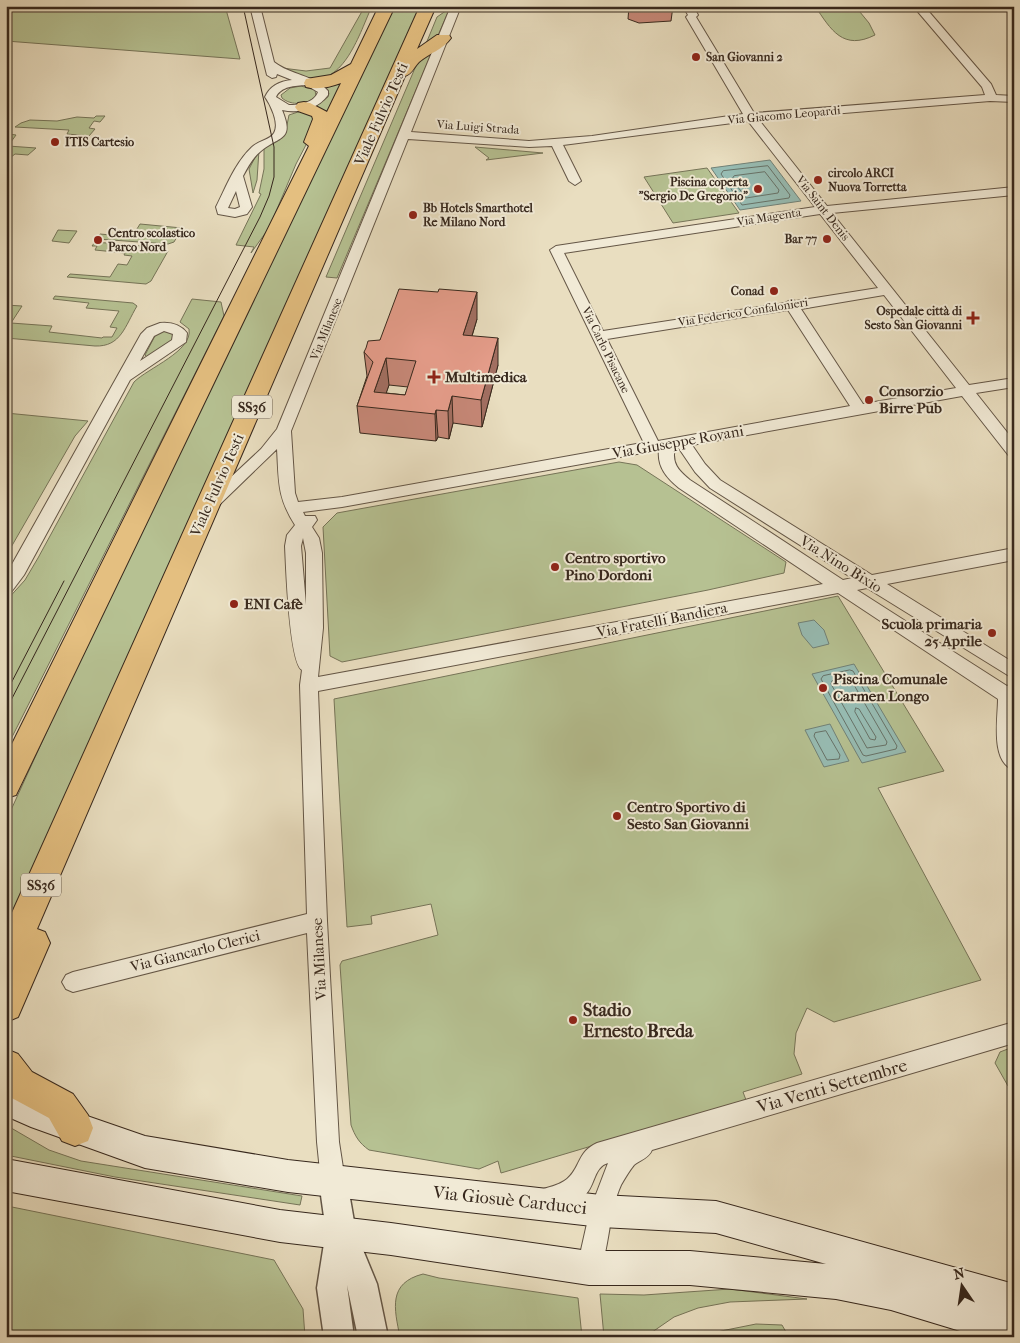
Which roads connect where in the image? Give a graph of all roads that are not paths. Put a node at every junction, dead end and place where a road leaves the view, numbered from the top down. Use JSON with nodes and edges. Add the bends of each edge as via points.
{"nodes":[{"id":1,"x":255,"y":6,"type":"edge"},
{"id":2,"x":387,"y":6,"type":"edge"},
{"id":3,"x":428,"y":6,"type":"edge"},
{"id":4,"x":450,"y":6,"type":"edge"},
{"id":5,"x":456,"y":6,"type":"edge"},
{"id":6,"x":918,"y":6,"type":"edge"},
{"id":7,"x":686,"y":11,"type":"edge"},
{"id":8,"x":416,"y":33,"type":"junction"},
{"id":9,"x":442,"y":38,"type":"junction"},
{"id":10,"x":270,"y":64,"type":"junction"},
{"id":11,"x":358,"y":66,"type":"junction"},
{"id":12,"x":396,"y":81,"type":"junction"},
{"id":13,"x":309,"y":83,"type":"junction"},
{"id":14,"x":273,"y":96,"type":"junction"},
{"id":15,"x":990,"y":98,"type":"junction"},
{"id":16,"x":1014,"y":99,"type":"edge"},
{"id":17,"x":301,"y":107,"type":"junction"},
{"id":18,"x":751,"y":118,"type":"junction"},
{"id":19,"x":280,"y":119,"type":"junction"},
{"id":20,"x":405,"y":135,"type":"junction"},
{"id":21,"x":552,"y":142,"type":"junction"},
{"id":22,"x":302,"y":177,"type":"junction"},
{"id":23,"x":236,"y":181,"type":"dead end"},
{"id":24,"x":575,"y":181,"type":"dead end"},
{"id":25,"x":1014,"y":191,"type":"edge"},
{"id":26,"x":824,"y":209,"type":"junction"},
{"id":27,"x":556,"y":250,"type":"joint"},
{"id":28,"x":887,"y":291,"type":"junction"},
{"id":29,"x":791,"y":304,"type":"junction"},
{"id":30,"x":599,"y":336,"type":"junction"},
{"id":31,"x":124,"y":378,"type":"dead end"},
{"id":32,"x":1014,"y":382,"type":"edge"},
{"id":33,"x":966,"y":391,"type":"junction"},
{"id":34,"x":860,"y":410,"type":"junction"},
{"id":35,"x":284,"y":431,"type":"junction"},
{"id":36,"x":675,"y":443,"type":"junction"},
{"id":37,"x":646,"y":448,"type":"junction"},
{"id":38,"x":1014,"y":452,"type":"edge"},
{"id":39,"x":670,"y":472,"type":"junction"},
{"id":40,"x":715,"y":484,"type":"junction"},
{"id":41,"x":698,"y":494,"type":"junction"},
{"id":42,"x":342,"y":502,"type":"junction"},
{"id":43,"x":208,"y":507,"type":"junction"},
{"id":44,"x":292,"y":508,"type":"junction"},
{"id":45,"x":302,"y":526,"type":"junction"},
{"id":46,"x":1014,"y":554,"type":"edge"},
{"id":47,"x":799,"y":560,"type":"junction"},
{"id":48,"x":868,"y":582,"type":"junction"},
{"id":49,"x":6,"y":587,"type":"edge"},
{"id":50,"x":839,"y":587,"type":"junction"},
{"id":51,"x":790,"y":596,"type":"junction"},
{"id":52,"x":1014,"y":672,"type":"edge"},
{"id":53,"x":309,"y":684,"type":"junction"},
{"id":54,"x":1012,"y":695,"type":"edge"},
{"id":55,"x":1010,"y":757,"type":"edge"},
{"id":56,"x":6,"y":786,"type":"edge"},
{"id":57,"x":76,"y":808,"type":"junction"},
{"id":58,"x":317,"y":920,"type":"junction"},
{"id":59,"x":6,"y":963,"type":"edge"},
{"id":60,"x":73,"y":982,"type":"dead end"},
{"id":61,"x":6,"y":1006,"type":"edge"},
{"id":62,"x":1014,"y":1032,"type":"edge"},
{"id":63,"x":6,"y":1066,"type":"edge"},
{"id":64,"x":6,"y":1099,"type":"edge"},
{"id":65,"x":75,"y":1128,"type":"junction"},
{"id":66,"x":651,"y":1140,"type":"junction"},
{"id":67,"x":6,"y":1175,"type":"edge"},
{"id":68,"x":333,"y":1181,"type":"junction"},
{"id":69,"x":526,"y":1202,"type":"junction"},
{"id":70,"x":601,"y":1211,"type":"junction"},
{"id":71,"x":340,"y":1233,"type":"junction"},
{"id":72,"x":589,"y":1268,"type":"junction"},
{"id":73,"x":1014,"y":1301,"type":"edge"},
{"id":74,"x":1014,"y":1330,"type":"edge"},
{"id":75,"x":339,"y":1337,"type":"edge"},
{"id":76,"x":373,"y":1337,"type":"edge"}],
"edges":[{"from":1,"to":10,"type":"street"},
{"from":2,"to":11,"type":"main road"},
{"from":3,"to":8,"type":"main road","name":"Viale Fulvio Testi","number":"SS36"},
{"from":4,"to":8,"type":"main road","via":[[433,15]]},
{"from":5,"to":9,"type":"street","name":"Viale Fulvio Testi"},
{"from":6,"to":15,"type":"street","via":[[987,86]]},
{"from":7,"to":18,"type":"street","name":"Via Saint Denis"},
{"from":8,"to":12,"type":"main road","name":"Viale Fulvio Testi","number":"SS36"},
{"from":9,"to":12,"type":"main road","via":[[414,58]]},
{"from":9,"to":20,"type":"street","name":"Viale Fulvio Testi"},
{"from":10,"to":13,"type":"street","via":[[285,75]]},
{"from":10,"to":14,"type":"street"},
{"from":11,"to":13,"type":"main road","via":[[335,81]]},
{"from":11,"to":22,"type":"main road"},
{"from":12,"to":43,"type":"main road","name":"Viale Fulvio Testi","number":"SS36"},
{"from":13,"to":14,"type":"street","via":[[286,84]]},
{"from":13,"to":17,"type":"street","via":[[320,87],[323,95],[319,101]]},
{"from":14,"to":17,"type":"street","via":[[282,106]]},
{"from":14,"to":19,"type":"street"},
{"from":15,"to":16,"type":"street","name":"Via Giacomo Leopardi"},
{"from":15,"to":18,"type":"street","name":"Via Giacomo Leopardi"},
{"from":17,"to":19,"type":"street"},
{"from":17,"to":22,"type":"main road","via":[[319,113],[322,119],[303,165]]},
{"from":18,"to":21,"type":"street","name":"Via Giacomo Leopardi"},
{"from":18,"to":26,"type":"street","name":"Via Saint Denis"},
{"from":19,"to":23,"type":"street","via":[[282,129],[279,136],[256,149]]},
{"from":20,"to":21,"type":"street","name":"Via Luigi Strada","via":[[528,144]]},
{"from":20,"to":35,"type":"street","name":"Via Milanese"},
{"from":21,"to":24,"type":"street"},
{"from":22,"to":56,"type":"main road"},
{"from":25,"to":26,"type":"street","name":"Via Magenta"},
{"from":26,"to":27,"type":"street","name":"Via Magenta"},
{"from":26,"to":28,"type":"street","name":"Via Saint Denis"},
{"from":27,"to":30,"type":"street","name":"Via Carlo Pisacane"},
{"from":28,"to":29,"type":"street","name":"Via Federico Confalonieri"},
{"from":28,"to":33,"type":"street","name":"Via Saint Denis"},
{"from":29,"to":30,"type":"street","name":"Via Federico Confalonieri"},
{"from":29,"to":34,"type":"street"},
{"from":30,"to":37,"type":"street","name":"Via Carlo Pisacane","via":[[651,442]]},
{"from":31,"to":49,"type":"street","via":[[18,571]]},
{"from":32,"to":33,"type":"street","name":"Via Giuseppe Rovani"},
{"from":33,"to":34,"type":"street","name":"Via Giuseppe Rovani"},
{"from":33,"to":38,"type":"street","name":"Via Saint Denis"},
{"from":34,"to":36,"type":"street","name":"Via Giuseppe Rovani"},
{"from":35,"to":43,"type":"street","via":[[266,453]]},
{"from":35,"to":44,"type":"street","name":"Via Milanese","via":[[287,493]]},
{"from":36,"to":37,"type":"street","name":"Via Giuseppe Rovani"},
{"from":36,"to":39,"type":"street","via":[[664,455]]},
{"from":36,"to":40,"type":"street","name":"Via Nino Bixio"},
{"from":37,"to":39,"type":"street","name":"Via Nino Bixio","via":[[652,462]]},
{"from":37,"to":42,"type":"street","name":"Via Giuseppe Rovani"},
{"from":39,"to":41,"type":"street","name":"Via Nino Bixio"},
{"from":40,"to":41,"type":"street"},
{"from":40,"to":48,"type":"street","name":"Via Nino Bixio"},
{"from":41,"to":47,"type":"street","name":"Via Nino Bixio"},
{"from":42,"to":44,"type":"street","name":"Via Giuseppe Rovani"},
{"from":42,"to":45,"type":"street","name":"Via Giuseppe Rovani"},
{"from":43,"to":57,"type":"main road","name":"Viale Fulvio Testi","number":"SS36"},
{"from":44,"to":45,"type":"street","name":"Via Milanese"},
{"from":45,"to":53,"type":"street","name":"Via Milanese","via":[[295,535],[293,546],[298,629]]},
{"from":46,"to":48,"type":"street","name":"Via Fratelli Bandiera"},
{"from":47,"to":50,"type":"street","name":"Via Nino Bixio"},
{"from":47,"to":51,"type":"street","name":"Via Nino Bixio","via":[[803,574]]},
{"from":48,"to":50,"type":"street","name":"Via Fratelli Bandiera"},
{"from":48,"to":52,"type":"street","name":"Via Nino Bixio"},
{"from":50,"to":51,"type":"street","name":"Via Fratelli Bandiera"},
{"from":50,"to":54,"type":"street","name":"Via Nino Bixio"},
{"from":51,"to":53,"type":"street","name":"Via Fratelli Bandiera"},
{"from":53,"to":58,"type":"street","name":"Via Milanese"},
{"from":54,"to":55,"type":"street","name":"Via Nino Bixio"},
{"from":57,"to":59,"type":"main road","name":"Viale Fulvio Testi","number":"SS36"},
{"from":57,"to":61,"type":"main road","via":[[78,842]]},
{"from":58,"to":60,"type":"street","name":"Via Giancarlo Clerici"},
{"from":58,"to":68,"type":"street","name":"Via Milanese","via":[[328,1142]]},
{"from":62,"to":66,"type":"street","name":"Via Venti Settembre"},
{"from":63,"to":65,"type":"main road","via":[[20,1084],[61,1106]]},
{"from":64,"to":65,"type":"main road","name":"Via Giosuè Carducci"},
{"from":65,"to":68,"type":"main road","name":"Via Giosuè Carducci","via":[[145,1152]]},
{"from":66,"to":69,"type":"street","name":"Via Venti Settembre","via":[[597,1155],[588,1163],[582,1180],[574,1188],[558,1196]]},
{"from":66,"to":70,"type":"street","name":"Via Venti Settembre","via":[[626,1158],[617,1170]]},
{"from":67,"to":71,"type":"main road","via":[[280,1226]]},
{"from":68,"to":69,"type":"main road","name":"Via Giosuè Carducci"},
{"from":68,"to":71,"type":"street","name":"Via Milanese"},
{"from":69,"to":70,"type":"main road","name":"Via Giosuè Carducci"},
{"from":70,"to":72,"type":"street","name":"Via Venti Settembre"},
{"from":70,"to":73,"type":"main road","name":"Via Giosuè Carducci","via":[[716,1217]]},
{"from":71,"to":72,"type":"main road"},
{"from":71,"to":75,"type":"street","name":"Via Milanese","via":[[332,1288]]},
{"from":71,"to":76,"type":"street","name":"Via Milanese","via":[[362,1284]]},
{"from":72,"to":74,"type":"main road","via":[[690,1268],[836,1282],[891,1293]]}]}
